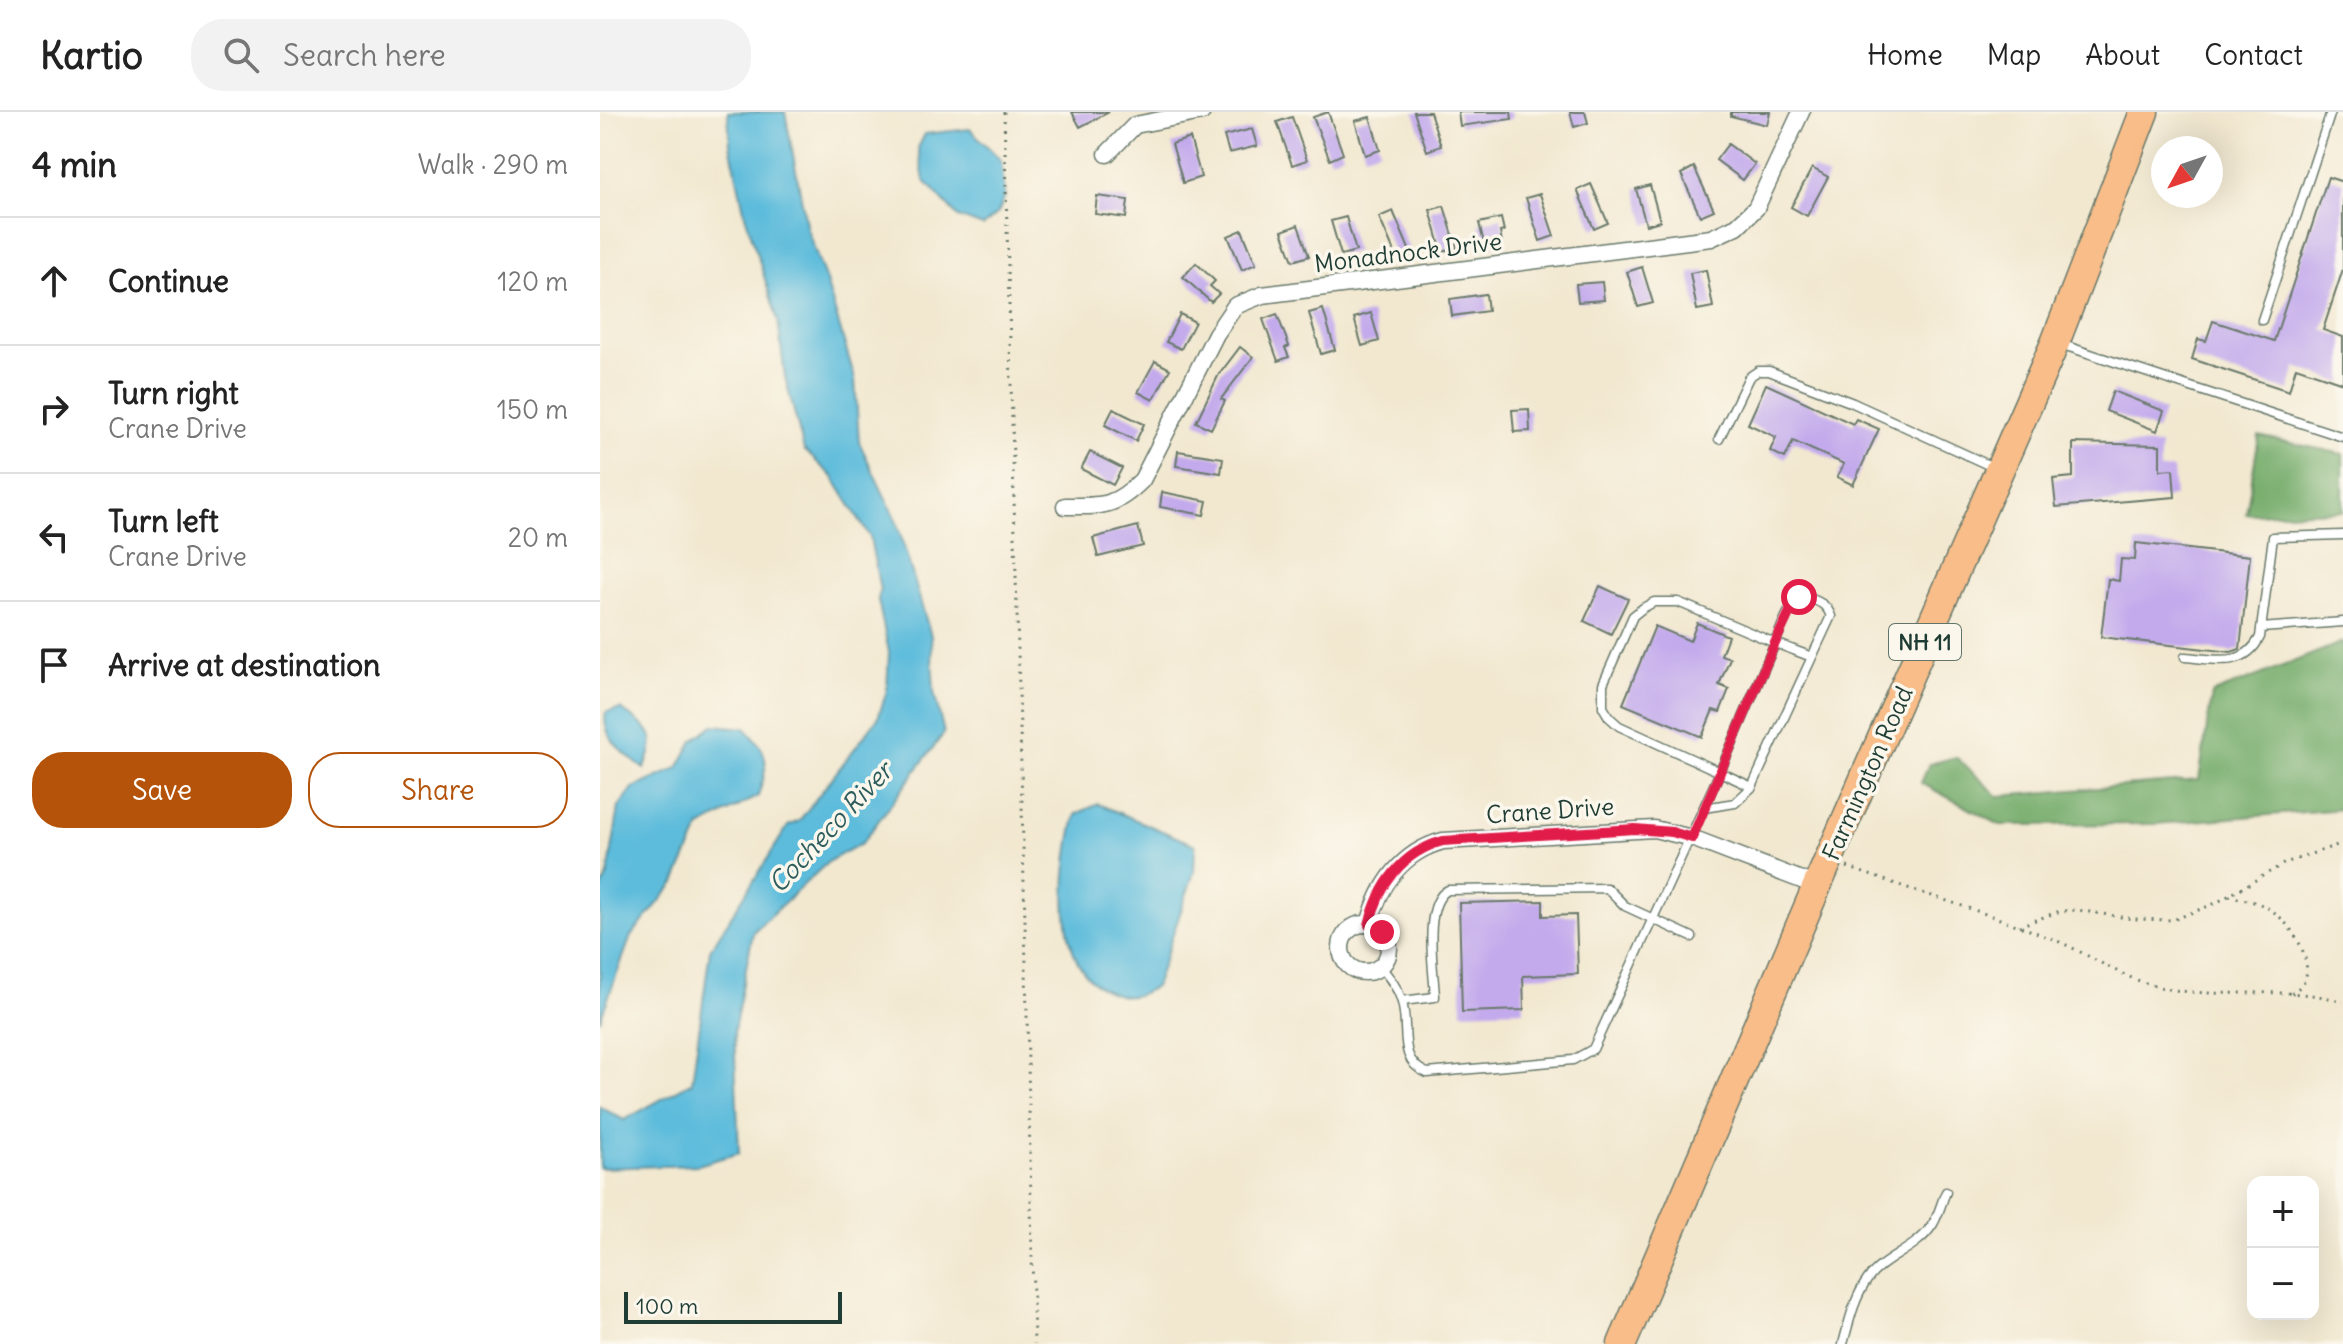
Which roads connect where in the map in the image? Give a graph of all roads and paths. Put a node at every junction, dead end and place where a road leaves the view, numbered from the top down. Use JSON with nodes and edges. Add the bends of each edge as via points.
{"nodes":[{"id":1,"x":1004,"y":112,"type":"edge"},
{"id":2,"x":1202,"y":112,"type":"edge"},
{"id":3,"x":1801,"y":112,"type":"edge"},
{"id":4,"x":2144,"y":112,"type":"edge"},
{"id":5,"x":2331,"y":112,"type":"edge"},
{"id":6,"x":1107,"y":154,"type":"dead end"},
{"id":7,"x":2262,"y":320,"type":"dead end"},
{"id":8,"x":2055,"y":343,"type":"junction"},
{"id":9,"x":2343,"y":437,"type":"edge"},
{"id":10,"x":1719,"y":439,"type":"dead end"},
{"id":11,"x":1999,"y":470,"type":"junction"},
{"id":12,"x":1065,"y":506,"type":"dead end"},
{"id":13,"x":2343,"y":535,"type":"edge"},
{"id":14,"x":2343,"y":622,"type":"edge"},
{"id":15,"x":2261,"y":628,"type":"junction"},
{"id":16,"x":1775,"y":643,"type":"junction"},
{"id":17,"x":1812,"y":657,"type":"junction"},
{"id":18,"x":2185,"y":657,"type":"dead end"},
{"id":19,"x":1720,"y":772,"type":"junction"},
{"id":20,"x":1752,"y":787,"type":"junction"},
{"id":21,"x":1704,"y":808,"type":"junction"},
{"id":22,"x":1692,"y":838,"type":"junction"},
{"id":23,"x":2343,"y":843,"type":"edge"},
{"id":24,"x":1828,"y":860,"type":"junction"},
{"id":25,"x":1817,"y":886,"type":"junction"},
{"id":26,"x":2227,"y":896,"type":"junction"},
{"id":27,"x":1654,"y":919,"type":"junction"},
{"id":28,"x":1369,"y":925,"type":"junction"},
{"id":29,"x":2019,"y":926,"type":"junction"},
{"id":30,"x":1692,"y":937,"type":"dead end"},
{"id":31,"x":1380,"y":966,"type":"junction"},
{"id":32,"x":2290,"y":995,"type":"junction"},
{"id":33,"x":1402,"y":1001,"type":"junction"},
{"id":34,"x":2343,"y":1002,"type":"edge"},
{"id":35,"x":1946,"y":1192,"type":"dead end"},
{"id":36,"x":1034,"y":1344,"type":"edge"},
{"id":37,"x":1622,"y":1344,"type":"edge"},
{"id":38,"x":1843,"y":1344,"type":"edge"}],
"edges":[{"from":1,"to":36,"type":"path"},
{"from":2,"to":6,"type":"street","via":[[1135,125]]},
{"from":3,"to":12,"type":"street","name":"Monadnock Drive","via":[[1756,208],[1737,226],[1711,238],[1262,295],[1235,306],[1142,480],[1124,498],[1102,506]]},
{"from":4,"to":8,"type":"highway","name":"Farmington Road","number":"NH 11"},
{"from":5,"to":7,"type":"lane"},
{"from":8,"to":9,"type":"lane"},
{"from":8,"to":11,"type":"highway","name":"Farmington Road","number":"NH 11"},
{"from":10,"to":11,"type":"lane","via":[[1749,377],[1769,371]]},
{"from":11,"to":24,"type":"highway","name":"Farmington Road","number":"NH 11"},
{"from":13,"to":15,"type":"lane","via":[[2273,537]]},
{"from":14,"to":15,"type":"lane"},
{"from":15,"to":18,"type":"lane","via":[[2247,655]]},
{"from":16,"to":17,"type":"lane"},
{"from":16,"to":17,"type":"lane","via":[[1794,603],[1807,596],[1822,603],[1831,616]]},
{"from":16,"to":19,"type":"lane"},
{"from":16,"to":19,"type":"lane","via":[[1678,602],[1654,602],[1633,616],[1603,684],[1603,707],[1619,726]]},
{"from":17,"to":20,"type":"lane"},
{"from":19,"to":20,"type":"lane"},
{"from":19,"to":21,"type":"lane"},
{"from":20,"to":21,"type":"lane","via":[[1735,803]]},
{"from":21,"to":22,"type":"lane"},
{"from":22,"to":25,"type":"street","name":"Crane Drive"},
{"from":22,"to":27,"type":"lane"},
{"from":22,"to":28,"type":"street","name":"Crane Drive","via":[[1635,829],[1428,845],[1402,863],[1382,889]]},
{"from":23,"to":26,"type":"path","via":[[2285,863]]},
{"from":24,"to":25,"type":"highway","name":"Farmington Road","number":"NH 11"},
{"from":24,"to":29,"type":"path"},
{"from":25,"to":37,"type":"highway","name":"Farmington Road","number":"NH 11"},
{"from":26,"to":29,"type":"path","via":[[2173,920],[2078,910]]},
{"from":26,"to":32,"type":"path","via":[[2268,907],[2292,932],[2307,968],[2301,986]]},
{"from":27,"to":30,"type":"lane"},
{"from":27,"to":33,"type":"lane","via":[[1625,906],[1607,888],[1448,890],[1437,898],[1432,917],[1435,997]]},
{"from":27,"to":33,"type":"lane","via":[[1593,1049],[1573,1060],[1427,1073],[1408,1060]]},
{"from":28,"to":31,"type":"street","via":[[1382,932],[1389,945]]},
{"from":28,"to":31,"type":"street","via":[[1348,931],[1341,952],[1354,970],[1368,972]]},
{"from":29,"to":32,"type":"path","via":[[2110,969],[2180,992]]},
{"from":31,"to":33,"type":"lane"},
{"from":32,"to":34,"type":"path"},
{"from":35,"to":38,"type":"lane","via":[[1931,1227],[1868,1278]]}]}
